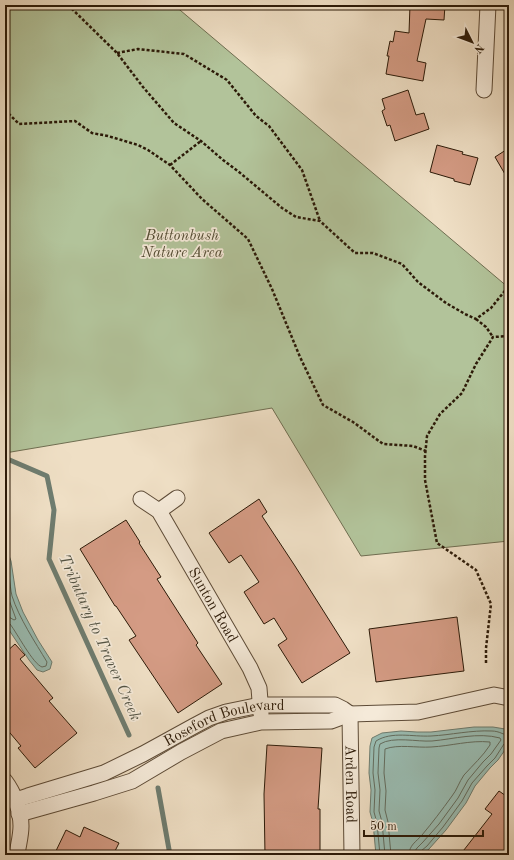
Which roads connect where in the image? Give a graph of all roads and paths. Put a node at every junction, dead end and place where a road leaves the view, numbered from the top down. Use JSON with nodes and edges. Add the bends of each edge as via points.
{"nodes":[{"id":1,"x":68,"y":5,"type":"edge"},
{"id":2,"x":488,"y":5,"type":"edge"},
{"id":3,"x":117,"y":53,"type":"junction"},
{"id":4,"x":484,"y":90,"type":"dead end"},
{"id":5,"x":5,"y":110,"type":"edge"},
{"id":6,"x":201,"y":141,"type":"junction"},
{"id":7,"x":170,"y":165,"type":"junction"},
{"id":8,"x":320,"y":221,"type":"junction"},
{"id":9,"x":508,"y":287,"type":"dead end"},
{"id":10,"x":476,"y":320,"type":"junction"},
{"id":11,"x":509,"y":336,"type":"edge"},
{"id":12,"x":493,"y":338,"type":"junction"},
{"id":13,"x":426,"y":451,"type":"junction"},
{"id":14,"x":177,"y":498,"type":"dead end"},
{"id":15,"x":141,"y":499,"type":"dead end"},
{"id":16,"x":159,"y":512,"type":"junction"},
{"id":17,"x":486,"y":663,"type":"dead end"},
{"id":18,"x":509,"y":698,"type":"edge"},
{"id":19,"x":260,"y":705,"type":"junction"},
{"id":20,"x":350,"y":714,"type":"junction"},
{"id":21,"x":261,"y":722,"type":"junction"},
{"id":22,"x":104,"y":773,"type":"junction"},
{"id":23,"x":5,"y":781,"type":"edge"},
{"id":24,"x":108,"y":789,"type":"junction"},
{"id":25,"x":18,"y":807,"type":"junction"},
{"id":26,"x":17,"y":855,"type":"edge"},
{"id":27,"x":352,"y":855,"type":"edge"}],
"edges":[{"from":1,"to":3,"type":"path"},
{"from":2,"to":4,"type":"street"},
{"from":3,"to":6,"type":"path","via":[[142,87],[174,123]]},
{"from":3,"to":8,"type":"path","via":[[138,49],[184,54],[227,80],[256,116],[269,126],[302,170]]},
{"from":5,"to":7,"type":"path","via":[[19,124],[75,121],[92,133],[138,145]]},
{"from":6,"to":7,"type":"path"},
{"from":6,"to":8,"type":"path","via":[[282,208],[296,217]]},
{"from":7,"to":13,"type":"path","via":[[202,199],[248,239],[323,405],[353,422],[383,444],[413,446]]},
{"from":8,"to":10,"type":"path","via":[[355,254],[373,253],[402,264],[418,282],[446,303]]},
{"from":9,"to":10,"type":"path","via":[[492,308]]},
{"from":10,"to":12,"type":"path","via":[[486,327]]},
{"from":11,"to":12,"type":"path"},
{"from":12,"to":13,"type":"path","via":[[476,364],[462,393],[440,414],[427,436]]},
{"from":13,"to":17,"type":"path","via":[[425,480],[437,543],[476,570],[491,604]]},
{"from":14,"to":16,"type":"street"},
{"from":15,"to":16,"type":"street","name":"Sunton Road"},
{"from":16,"to":19,"type":"street","name":"Sunton Road","via":[[250,668],[258,688]]},
{"from":18,"to":20,"type":"street","name":"Roseford Boulevard","via":[[494,695],[418,712]]},
{"from":19,"to":20,"type":"street","name":"Roseford Boulevard","via":[[334,705]]},
{"from":19,"to":21,"type":"street","name":"Sunton Road"},
{"from":19,"to":22,"type":"street","name":"Roseford Boulevard","via":[[209,718]]},
{"from":20,"to":21,"type":"street","name":"Roseford Boulevard","via":[[331,721]]},
{"from":20,"to":27,"type":"street","name":"Arden Road"},
{"from":21,"to":24,"type":"street","name":"Roseford Boulevard","via":[[221,731],[132,781]]},
{"from":22,"to":24,"type":"street"},
{"from":22,"to":25,"type":"street","name":"Roseford Boulevard","via":[[28,796]]},
{"from":23,"to":25,"type":"street","via":[[11,788]]},
{"from":24,"to":25,"type":"street","name":"Roseford Boulevard"},
{"from":25,"to":26,"type":"street","via":[[21,825]]}]}
